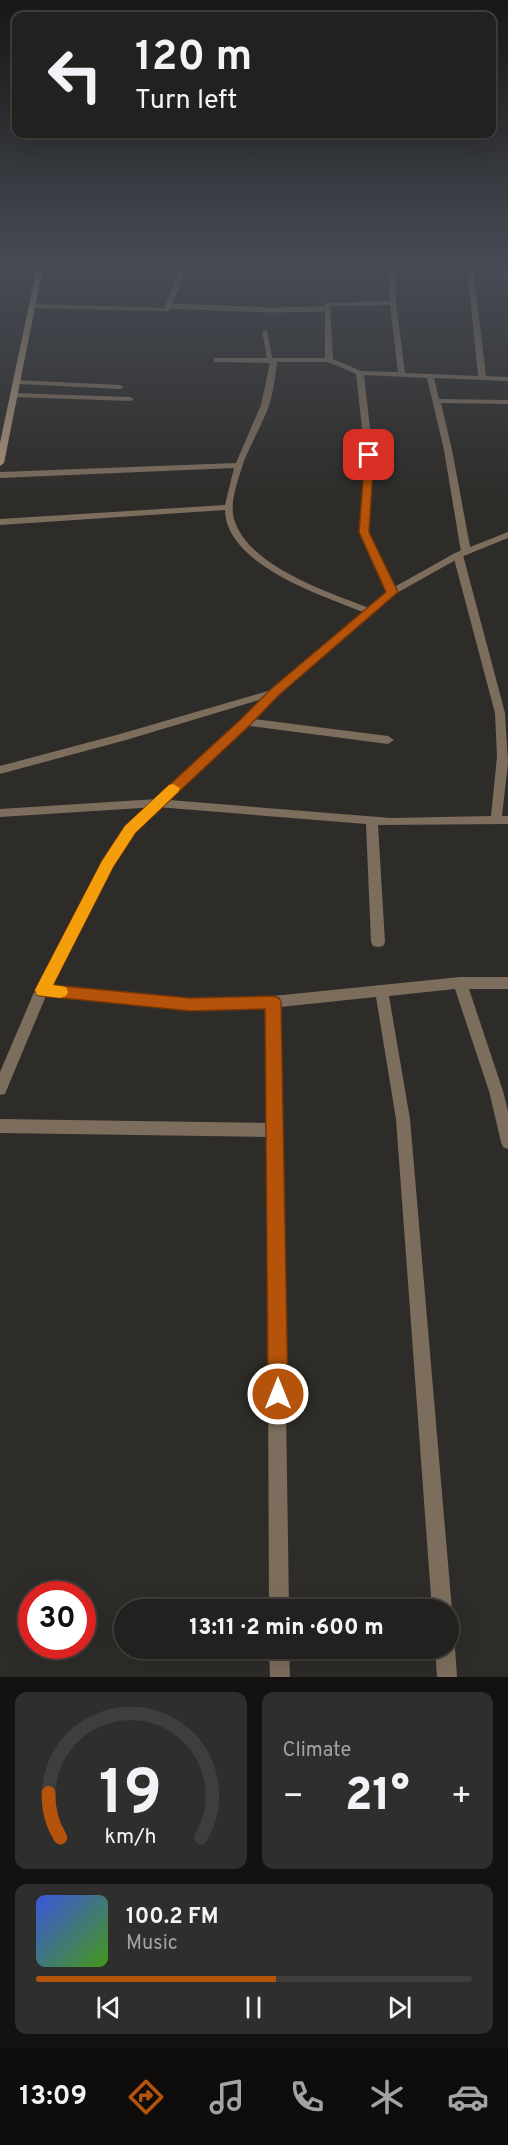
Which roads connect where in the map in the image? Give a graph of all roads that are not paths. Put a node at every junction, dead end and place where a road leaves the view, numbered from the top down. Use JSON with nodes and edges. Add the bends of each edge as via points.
{"nodes":[{"id":1,"x":25,"y":345,"type":"edge"},
{"id":2,"x":268,"y":345,"type":"edge"},
{"id":3,"x":328,"y":345,"type":"edge"},
{"id":4,"x":398,"y":345,"type":"edge"},
{"id":5,"x":478,"y":345,"type":"edge"},
{"id":6,"x":217,"y":360,"type":"dead end"},
{"id":7,"x":329,"y":360,"type":"junction"},
{"id":8,"x":272,"y":361,"type":"junction"},
{"id":9,"x":360,"y":373,"type":"junction"},
{"id":10,"x":402,"y":375,"type":"junction"},
{"id":11,"x":430,"y":376,"type":"junction"},
{"id":12,"x":482,"y":378,"type":"junction"},
{"id":13,"x":508,"y":379,"type":"edge"},
{"id":14,"x":18,"y":382,"type":"junction"},
{"id":15,"x":120,"y":387,"type":"dead end"},
{"id":16,"x":15,"y":395,"type":"junction"},
{"id":17,"x":130,"y":399,"type":"dead end"},
{"id":18,"x":436,"y":401,"type":"junction"},
{"id":19,"x":508,"y":402,"type":"edge"},
{"id":20,"x":0,"y":463,"type":"edge"},
{"id":21,"x":239,"y":465,"type":"junction"},
{"id":22,"x":0,"y":475,"type":"edge"},
{"id":23,"x":229,"y":507,"type":"junction"},
{"id":24,"x":0,"y":522,"type":"edge"},
{"id":25,"x":508,"y":535,"type":"edge"},
{"id":26,"x":462,"y":554,"type":"junction"},
{"id":27,"x":392,"y":592,"type":"junction"},
{"id":28,"x":369,"y":611,"type":"junction"},
{"id":29,"x":275,"y":692,"type":"junction"},
{"id":30,"x":246,"y":722,"type":"junction"},
{"id":31,"x":388,"y":740,"type":"dead end"},
{"id":32,"x":0,"y":770,"type":"edge"},
{"id":33,"x":157,"y":803,"type":"junction"},
{"id":34,"x":0,"y":813,"type":"edge"},
{"id":35,"x":502,"y":820,"type":"edge"},
{"id":36,"x":372,"y":821,"type":"junction"},
{"id":37,"x":378,"y":942,"type":"dead end"},
{"id":38,"x":460,"y":983,"type":"junction"},
{"id":39,"x":508,"y":983,"type":"edge"},
{"id":40,"x":42,"y":990,"type":"junction"},
{"id":41,"x":382,"y":992,"type":"junction"},
{"id":42,"x":273,"y":1002,"type":"junction"},
{"id":43,"x":0,"y":1089,"type":"edge"},
{"id":44,"x":0,"y":1126,"type":"edge"},
{"id":45,"x":276,"y":1130,"type":"junction"},
{"id":46,"x":508,"y":1142,"type":"edge"},
{"id":47,"x":279,"y":1599,"type":"edge"},
{"id":48,"x":441,"y":1599,"type":"edge"},
{"id":49,"x":279,"y":1659,"type":"edge"},
{"id":50,"x":446,"y":1659,"type":"edge"},
{"id":51,"x":280,"y":1677,"type":"edge"},
{"id":52,"x":447,"y":1677,"type":"edge"}],
"edges":[{"from":1,"to":14,"type":"main road"},
{"from":2,"to":8,"type":"lane"},
{"from":3,"to":7,"type":"street"},
{"from":4,"to":10,"type":"street"},
{"from":5,"to":12,"type":"street"},
{"from":6,"to":8,"type":"street"},
{"from":7,"to":8,"type":"street"},
{"from":7,"to":9,"type":"street"},
{"from":8,"to":21,"type":"street","via":[[264,408]]},
{"from":9,"to":10,"type":"street"},
{"from":9,"to":27,"type":"street","via":[[369,455],[364,532]]},
{"from":10,"to":11,"type":"street"},
{"from":11,"to":12,"type":"street"},
{"from":11,"to":18,"type":"street"},
{"from":12,"to":13,"type":"street"},
{"from":14,"to":15,"type":"street"},
{"from":14,"to":16,"type":"main road"},
{"from":16,"to":17,"type":"street"},
{"from":16,"to":20,"type":"main road"},
{"from":18,"to":19,"type":"street"},
{"from":18,"to":26,"type":"street","via":[[448,450]]},
{"from":21,"to":22,"type":"street"},
{"from":21,"to":23,"type":"street"},
{"from":23,"to":24,"type":"street"},
{"from":23,"to":28,"type":"street","via":[[235,532],[266,563],[294,581]]},
{"from":25,"to":26,"type":"street"},
{"from":26,"to":27,"type":"street"},
{"from":26,"to":35,"type":"street","via":[[500,713]]},
{"from":27,"to":28,"type":"street"},
{"from":28,"to":29,"type":"street"},
{"from":29,"to":30,"type":"street"},
{"from":29,"to":32,"type":"street"},
{"from":30,"to":31,"type":"street"},
{"from":30,"to":33,"type":"street"},
{"from":33,"to":34,"type":"street"},
{"from":33,"to":36,"type":"street"},
{"from":33,"to":40,"type":"street","via":[[130,830],[107,864]]},
{"from":35,"to":36,"type":"street"},
{"from":36,"to":37,"type":"street"},
{"from":38,"to":39,"type":"street"},
{"from":38,"to":41,"type":"street"},
{"from":38,"to":46,"type":"street"},
{"from":40,"to":42,"type":"street","via":[[190,1004]]},
{"from":40,"to":43,"type":"street"},
{"from":41,"to":42,"type":"street"},
{"from":41,"to":48,"type":"street","via":[[403,1119]]},
{"from":42,"to":45,"type":"street"},
{"from":44,"to":45,"type":"street"},
{"from":45,"to":47,"type":"street"},
{"from":49,"to":51,"type":"street"},
{"from":50,"to":52,"type":"street"}]}
